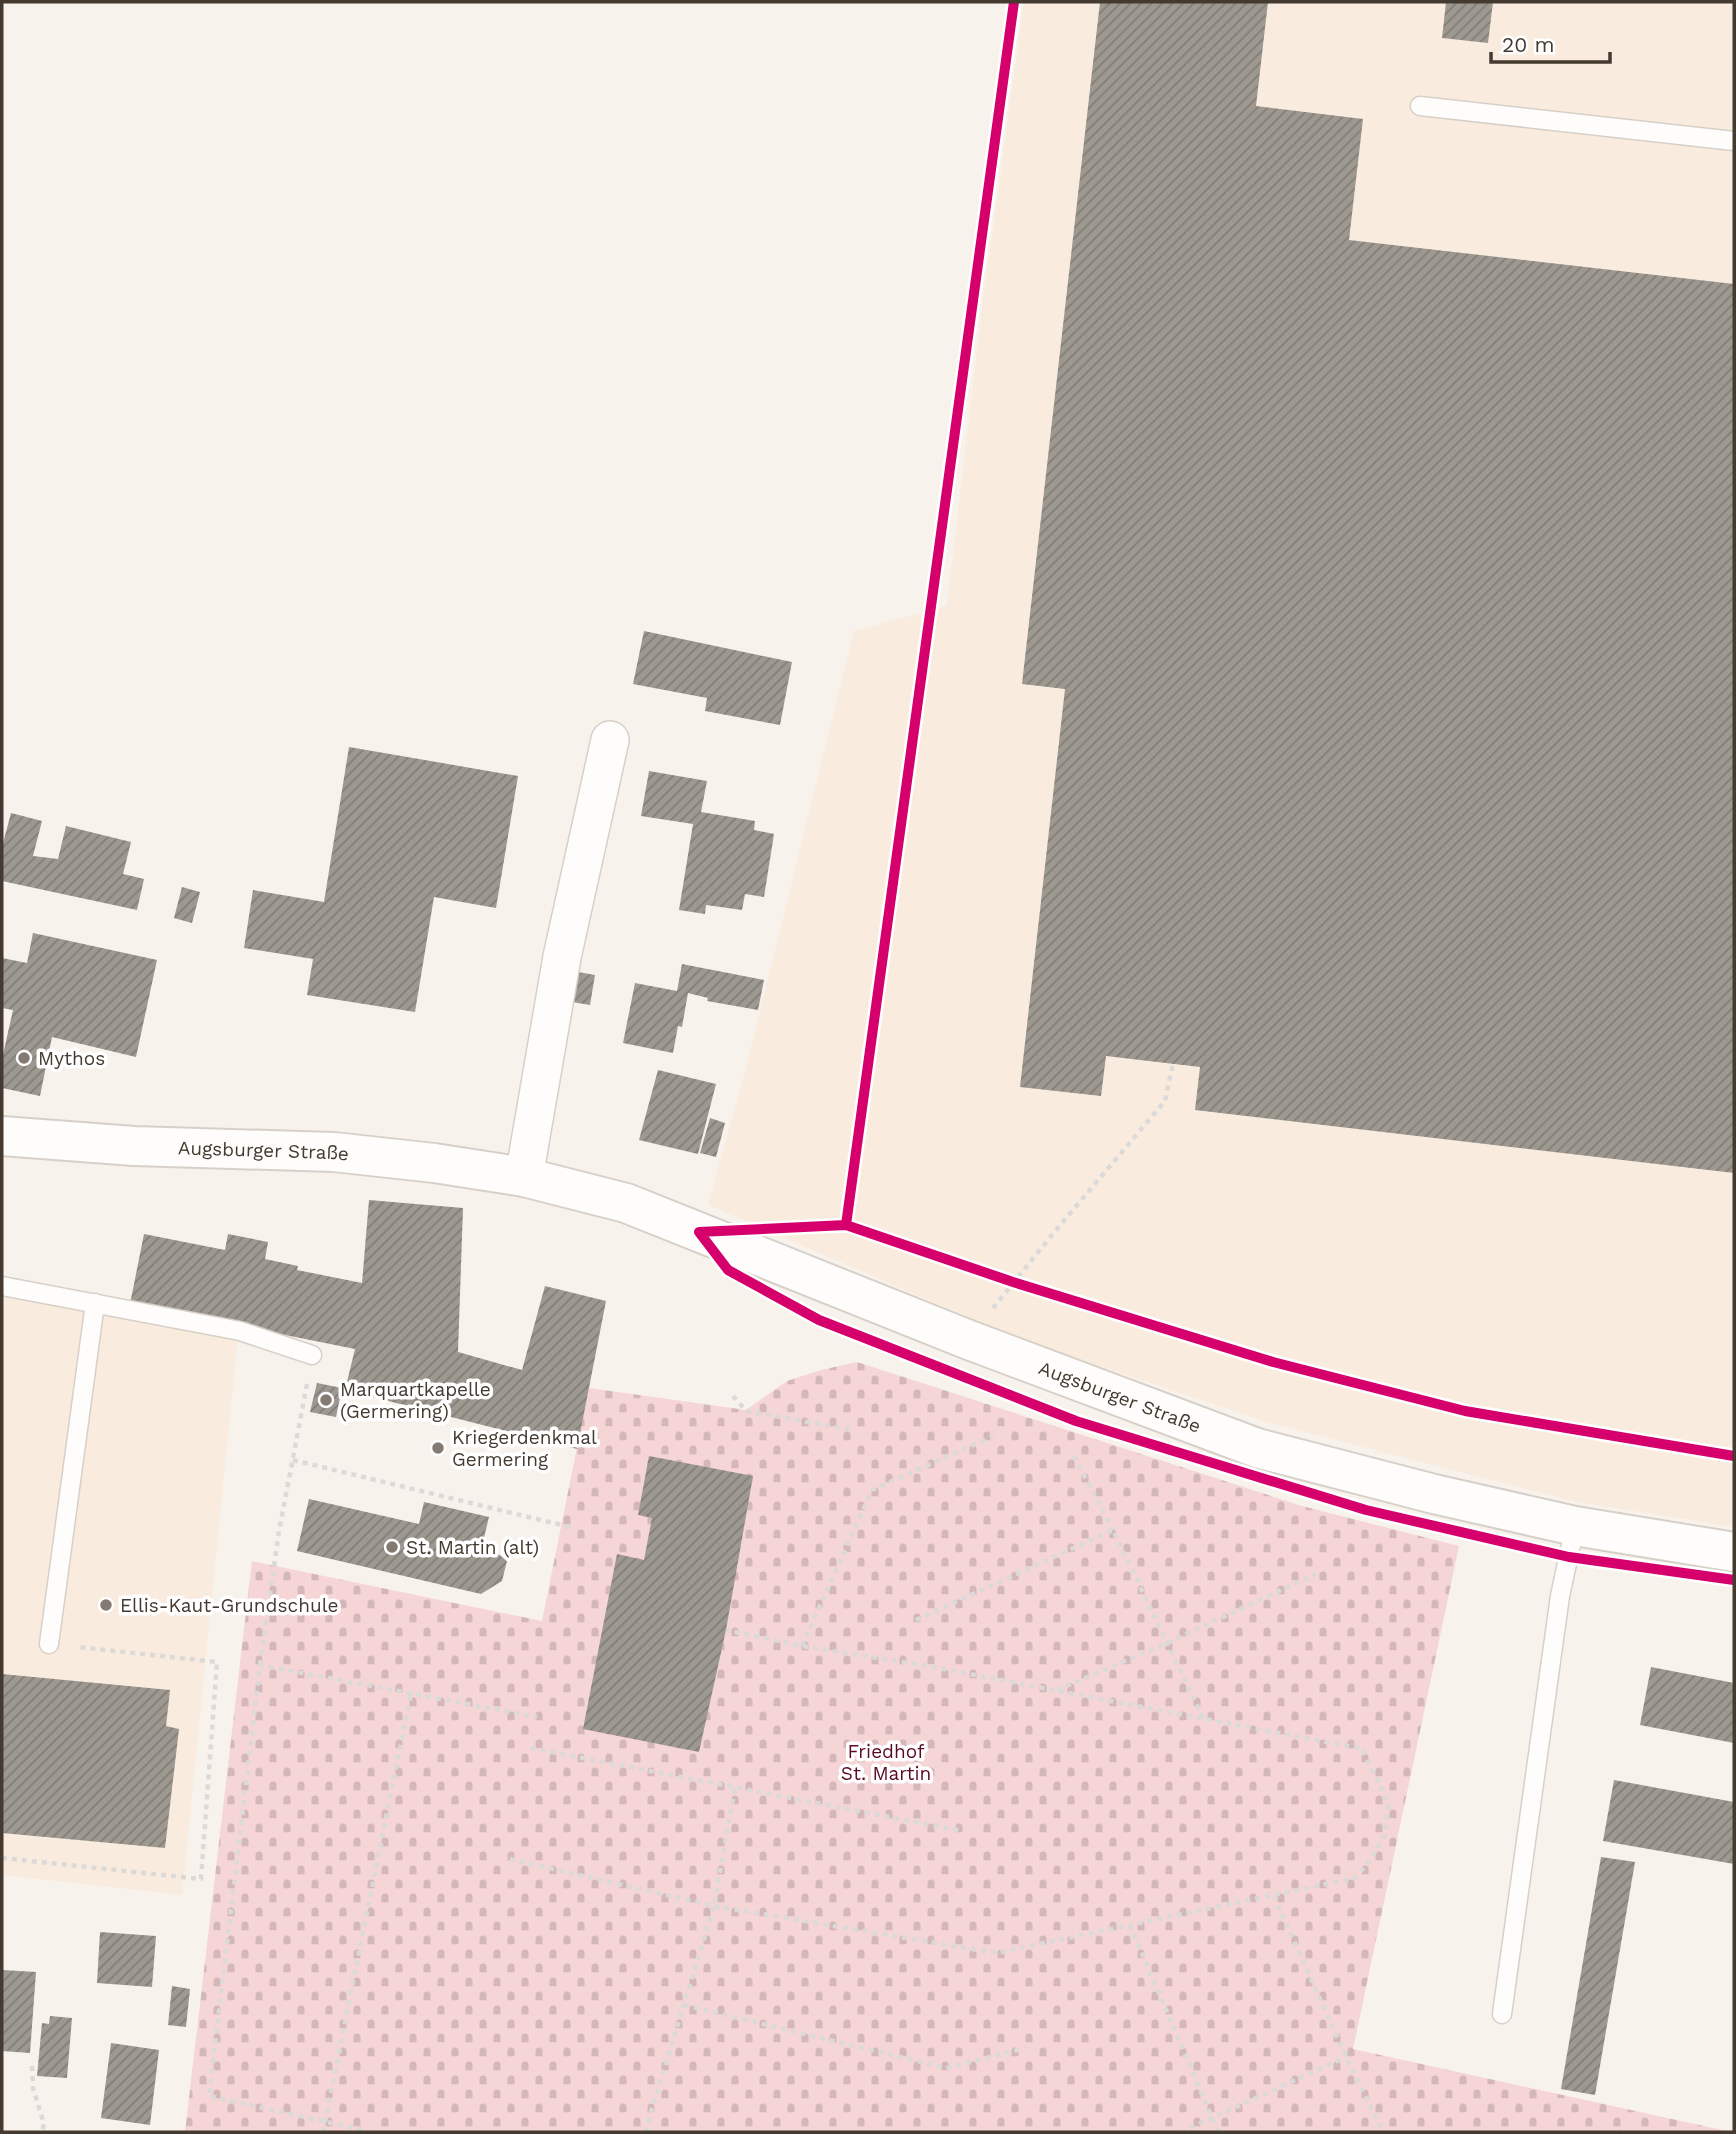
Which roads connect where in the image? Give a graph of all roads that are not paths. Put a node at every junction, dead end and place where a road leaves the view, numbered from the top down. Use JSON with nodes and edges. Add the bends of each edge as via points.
{"nodes":[{"id":1,"x":1420,"y":106,"type":"dead end"},
{"id":2,"x":1734,"y":141,"type":"edge"},
{"id":3,"x":610,"y":740,"type":"dead end"},
{"id":4,"x":2,"y":1136,"type":"edge"},
{"id":5,"x":524,"y":1177,"type":"junction"},
{"id":6,"x":2,"y":1286,"type":"edge"},
{"id":7,"x":95,"y":1303,"type":"junction"},
{"id":8,"x":312,"y":1356,"type":"road end"},
{"id":9,"x":1575,"y":1527,"type":"junction"},
{"id":10,"x":1734,"y":1552,"type":"edge"},
{"id":11,"x":49,"y":1644,"type":"road end"},
{"id":12,"x":1502,"y":2014,"type":"dead end"}],
"edges":[{"from":1,"to":2,"type":"lane"},
{"from":3,"to":5,"type":"street","via":[[562,957]]},
{"from":4,"to":5,"type":"street","name":"Augsburger Straße","via":[[134,1146],[334,1152]]},
{"from":5,"to":9,"type":"street","name":"Augsburger Straße","via":[[626,1203],[1257,1448]]},
{"from":6,"to":7,"type":"lane"},
{"from":7,"to":8,"type":"lane","via":[[240,1331]]},
{"from":7,"to":11,"type":"lane"},
{"from":9,"to":10,"type":"street","name":"Augsburger Straße"},
{"from":9,"to":12,"type":"lane","via":[[1560,1596]]}]}
